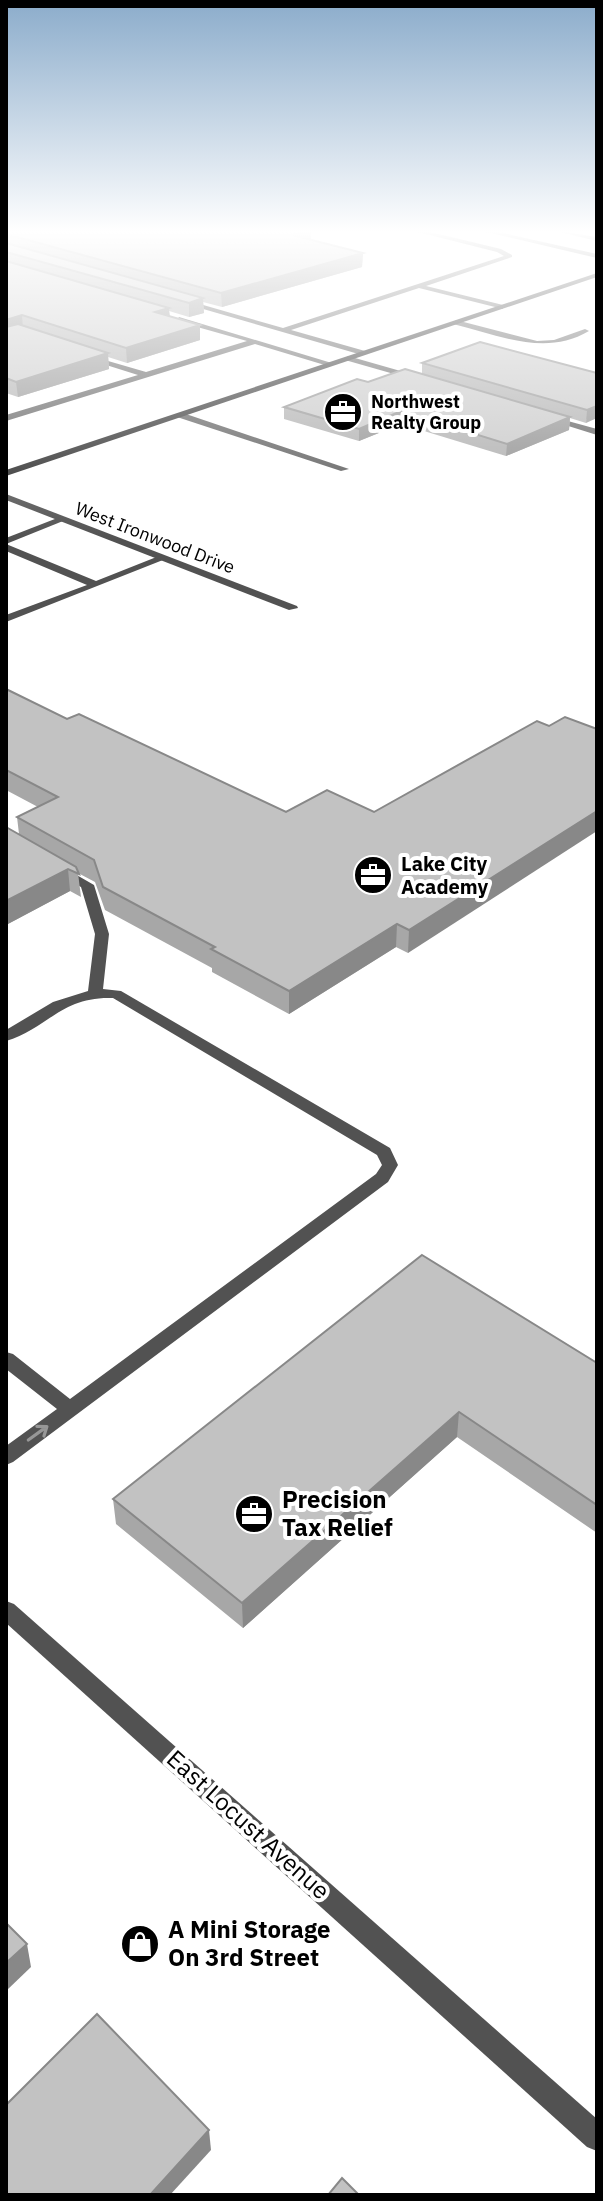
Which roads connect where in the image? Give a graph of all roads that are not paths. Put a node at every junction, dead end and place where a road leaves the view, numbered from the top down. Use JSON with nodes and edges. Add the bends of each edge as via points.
{"nodes":[{"id":1,"x":227,"y":334,"type":"edge"},
{"id":2,"x":294,"y":334,"type":"edge"},
{"id":3,"x":420,"y":334,"type":"edge"},
{"id":4,"x":501,"y":334,"type":"edge"},
{"id":5,"x":578,"y":334,"type":"edge"},
{"id":6,"x":255,"y":342,"type":"junction"},
{"id":7,"x":76,"y":352,"type":"edge"},
{"id":8,"x":362,"y":353,"type":"junction"},
{"id":9,"x":348,"y":358,"type":"junction"},
{"id":10,"x":331,"y":364,"type":"junction"},
{"id":11,"x":147,"y":375,"type":"junction"},
{"id":12,"x":428,"y":382,"type":"edge"},
{"id":13,"x":536,"y":414,"type":"edge"},
{"id":14,"x":180,"y":415,"type":"junction"},
{"id":15,"x":6,"y":418,"type":"edge"},
{"id":16,"x":597,"y":432,"type":"edge"},
{"id":17,"x":344,"y":469,"type":"dead end"},
{"id":18,"x":6,"y":473,"type":"edge"},
{"id":19,"x":6,"y":497,"type":"edge"},
{"id":20,"x":63,"y":519,"type":"junction"},
{"id":21,"x":6,"y":544,"type":"edge"},
{"id":22,"x":163,"y":558,"type":"junction"},
{"id":23,"x":96,"y":585,"type":"junction"},
{"id":24,"x":293,"y":608,"type":"dead end"},
{"id":25,"x":6,"y":619,"type":"edge"},
{"id":26,"x":46,"y":862,"type":"edge"},
{"id":27,"x":95,"y":991,"type":"junction"},
{"id":28,"x":6,"y":1036,"type":"edge"},
{"id":29,"x":6,"y":1359,"type":"edge"},
{"id":30,"x":70,"y":1409,"type":"junction"},
{"id":31,"x":6,"y":1457,"type":"edge"},
{"id":32,"x":6,"y":1610,"type":"edge"},
{"id":33,"x":597,"y":2137,"type":"edge"}],
"edges":[{"from":1,"to":6,"type":"street"},
{"from":2,"to":8,"type":"street"},
{"from":3,"to":8,"type":"main road"},
{"from":4,"to":5,"type":"street","via":[[537,343]]},
{"from":6,"to":10,"type":"street"},
{"from":6,"to":11,"type":"street"},
{"from":7,"to":11,"type":"street"},
{"from":8,"to":9,"type":"main road"},
{"from":9,"to":10,"type":"main road"},
{"from":9,"to":12,"type":"street"},
{"from":10,"to":14,"type":"main road"},
{"from":11,"to":15,"type":"street"},
{"from":13,"to":16,"type":"street"},
{"from":14,"to":17,"type":"street"},
{"from":14,"to":18,"type":"main road"},
{"from":19,"to":20,"type":"street","name":"West Ironwood Drive"},
{"from":20,"to":21,"type":"street"},
{"from":20,"to":22,"type":"street","name":"West Ironwood Drive"},
{"from":21,"to":23,"type":"street"},
{"from":22,"to":23,"type":"street"},
{"from":22,"to":24,"type":"street","name":"West Ironwood Drive"},
{"from":23,"to":25,"type":"street"},
{"from":26,"to":27,"type":"street","via":[[87,885],[102,934]]},
{"from":27,"to":28,"type":"street"},
{"from":27,"to":30,"type":"street","via":[[116,994],[280,1090],[384,1152],[390,1165],[382,1178]]},
{"from":29,"to":30,"type":"street"},
{"from":31,"to":30,"type":"street","one_way":true},
{"from":32,"to":33,"type":"street","name":"East Locust Avenue"}]}
